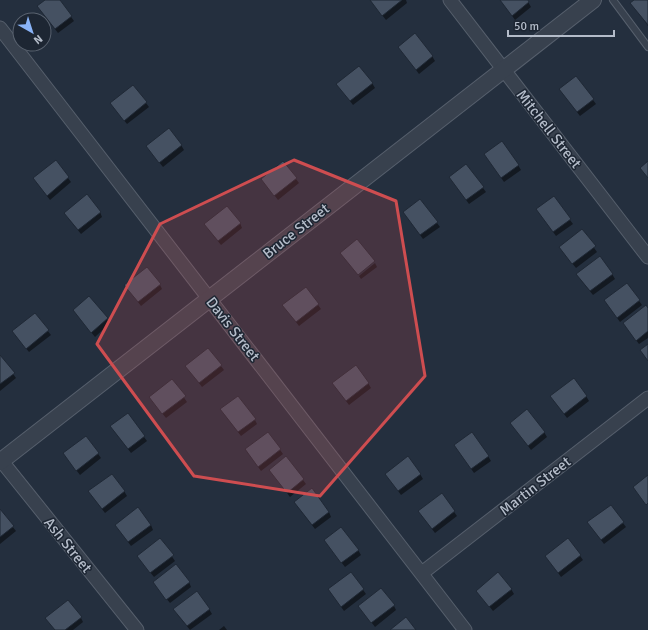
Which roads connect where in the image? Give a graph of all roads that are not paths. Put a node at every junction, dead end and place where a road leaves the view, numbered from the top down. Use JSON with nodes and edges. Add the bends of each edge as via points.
{"nodes":[{"id":1,"x":450,"y":0,"type":"edge"},
{"id":2,"x":593,"y":0,"type":"edge"},
{"id":3,"x":613,"y":0,"type":"edge"},
{"id":4,"x":0,"y":28,"type":"edge"},
{"id":5,"x":648,"y":47,"type":"edge"},
{"id":6,"x":503,"y":70,"type":"junction"},
{"id":7,"x":648,"y":258,"type":"edge"},
{"id":8,"x":209,"y":299,"type":"junction"},
{"id":9,"x":648,"y":398,"type":"edge"},
{"id":10,"x":1,"y":461,"type":"edge"},
{"id":11,"x":422,"y":573,"type":"junction"},
{"id":12,"x":137,"y":630,"type":"edge"},
{"id":13,"x":465,"y":630,"type":"edge"}],
"edges":[{"from":1,"to":6,"type":"street","name":"Mitchell Street"},
{"from":2,"to":6,"type":"street","name":"Bruce Street"},
{"from":3,"to":5,"type":"lane"},
{"from":4,"to":8,"type":"street","name":"Davis Street"},
{"from":6,"to":7,"type":"street","name":"Mitchell Street"},
{"from":6,"to":8,"type":"street","name":"Bruce Street"},
{"from":8,"to":10,"type":"street","name":"Bruce Street"},
{"from":8,"to":11,"type":"street","name":"Davis Street"},
{"from":9,"to":11,"type":"street","name":"Martin Street"},
{"from":10,"to":12,"type":"street","name":"Ash Street"},
{"from":11,"to":13,"type":"street","name":"Davis Street"}]}
